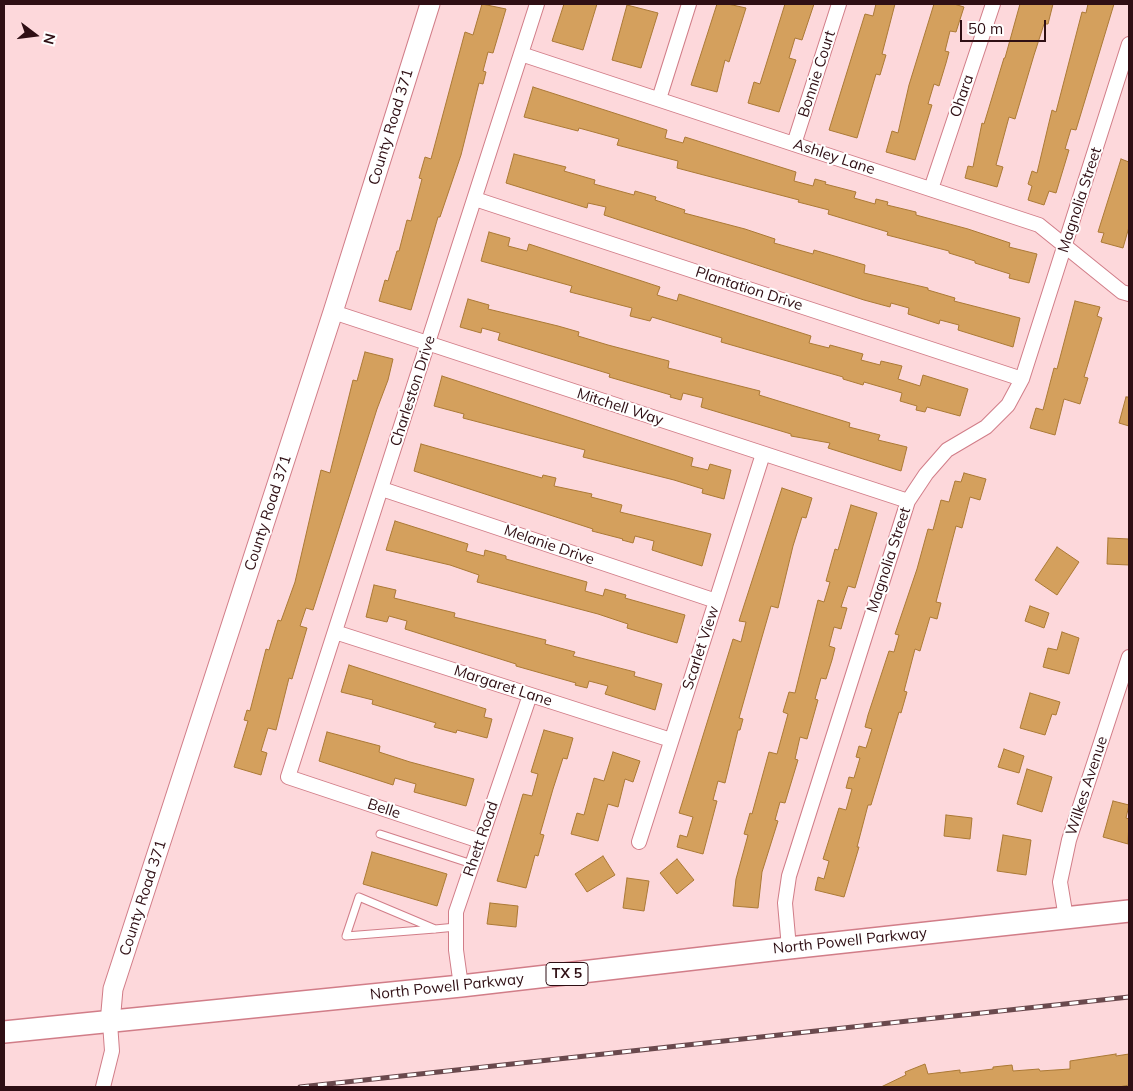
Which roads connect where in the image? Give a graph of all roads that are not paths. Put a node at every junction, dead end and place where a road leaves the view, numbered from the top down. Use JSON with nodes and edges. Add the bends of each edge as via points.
{"nodes":[{"id":1,"x":430,"y":4,"type":"edge"},
{"id":2,"x":537,"y":4,"type":"edge"},
{"id":3,"x":689,"y":4,"type":"edge"},
{"id":4,"x":839,"y":4,"type":"edge"},
{"id":5,"x":994,"y":4,"type":"edge"},
{"id":6,"x":1129,"y":44,"type":"edge"},
{"id":7,"x":521,"y":54,"type":"junction"},
{"id":8,"x":659,"y":99,"type":"junction"},
{"id":9,"x":794,"y":144,"type":"junction"},
{"id":10,"x":931,"y":189,"type":"junction"},
{"id":11,"x":475,"y":199,"type":"junction"},
{"id":12,"x":1066,"y":246,"type":"junction"},
{"id":13,"x":1129,"y":294,"type":"edge"},
{"id":14,"x":333,"y":312,"type":"junction"},
{"id":15,"x":429,"y":344,"type":"junction"},
{"id":16,"x":1022,"y":378,"type":"junction"},
{"id":17,"x":763,"y":454,"type":"junction"},
{"id":18,"x":382,"y":489,"type":"junction"},
{"id":19,"x":908,"y":501,"type":"junction"},
{"id":20,"x":716,"y":600,"type":"junction"},
{"id":21,"x":335,"y":632,"type":"junction"},
{"id":22,"x":1129,"y":657,"type":"edge"},
{"id":23,"x":530,"y":695,"type":"junction"},
{"id":24,"x":671,"y":740,"type":"junction"},
{"id":25,"x":288,"y":777,"type":"joint"},
{"id":26,"x":380,"y":834,"type":"dead end"},
{"id":27,"x":480,"y":841,"type":"junction"},
{"id":28,"x":639,"y":842,"type":"dead end"},
{"id":29,"x":472,"y":864,"type":"junction"},
{"id":30,"x":1129,"y":911,"type":"edge"},
{"id":31,"x":1066,"y":918,"type":"junction"},
{"id":32,"x":456,"y":927,"type":"junction"},
{"id":33,"x":435,"y":929,"type":"junction"},
{"id":34,"x":789,"y":948,"type":"junction"},
{"id":35,"x":461,"y":986,"type":"junction"},
{"id":36,"x":110,"y":1023,"type":"junction"},
{"id":37,"x":4,"y":1032,"type":"edge"},
{"id":38,"x":104,"y":1087,"type":"edge"}],
"edges":[{"from":1,"to":14,"type":"street","name":"County Road 371"},
{"from":2,"to":7,"type":"street","name":"Charleston Drive"},
{"from":3,"to":8,"type":"street"},
{"from":4,"to":9,"type":"street","name":"Bonnie Court"},
{"from":5,"to":10,"type":"street","name":"Ohara"},
{"from":6,"to":12,"type":"street","name":"Magnolia Street"},
{"from":7,"to":8,"type":"street","name":"Ashley Lane"},
{"from":7,"to":11,"type":"street","name":"Charleston Drive"},
{"from":8,"to":9,"type":"street","name":"Ashley Lane"},
{"from":9,"to":10,"type":"street","name":"Ashley Lane"},
{"from":10,"to":12,"type":"street","name":"Ashley Lane","via":[[1039,226]]},
{"from":11,"to":15,"type":"street","name":"Charleston Drive"},
{"from":11,"to":16,"type":"street","name":"Plantation Drive"},
{"from":12,"to":13,"type":"street","name":"Ashley Lane","via":[[1122,292]]},
{"from":12,"to":16,"type":"street","name":"Magnolia Street"},
{"from":14,"to":15,"type":"street","name":"Mitchell Way"},
{"from":14,"to":36,"type":"street","name":"County Road 371","via":[[113,989]]},
{"from":15,"to":17,"type":"street","name":"Mitchell Way"},
{"from":15,"to":18,"type":"street","name":"Charleston Drive"},
{"from":16,"to":19,"type":"street","name":"Magnolia Street","via":[[1008,405],[986,427],[947,450]]},
{"from":17,"to":19,"type":"street","name":"Mitchell Way"},
{"from":17,"to":20,"type":"street","name":"Scarlet View"},
{"from":18,"to":20,"type":"street","name":"Melanie Drive"},
{"from":18,"to":21,"type":"street","name":"Charleston Drive"},
{"from":19,"to":34,"type":"street","name":"Magnolia Street","via":[[789,876],[785,903]]},
{"from":20,"to":24,"type":"street","name":"Scarlet View"},
{"from":21,"to":23,"type":"street","name":"Margaret Lane"},
{"from":21,"to":25,"type":"street","name":"Charleston Drive"},
{"from":22,"to":31,"type":"street","name":"Wilkes Avenue","via":[[1069,840],[1060,882]]},
{"from":23,"to":24,"type":"street","name":"Margaret Lane"},
{"from":23,"to":27,"type":"street","name":"Rhett Road"},
{"from":24,"to":28,"type":"street","name":"Scarlet View"},
{"from":25,"to":27,"type":"street","name":"Belle"},
{"from":26,"to":29,"type":"lane"},
{"from":27,"to":29,"type":"street","name":"Rhett Road"},
{"from":29,"to":32,"type":"street","name":"Rhett Road","via":[[456,912]]},
{"from":30,"to":31,"type":"main road","name":"North Powell Parkway","number":"TX 5"},
{"from":31,"to":34,"type":"main road","name":"North Powell Parkway","number":"TX 5"},
{"from":32,"to":33,"type":"lane"},
{"from":32,"to":35,"type":"street","name":"Rhett Road"},
{"from":33,"to":33,"type":"lane","via":[[356,935],[346,936],[360,898]]},
{"from":34,"to":35,"type":"main road","name":"North Powell Parkway","number":"TX 5"},
{"from":35,"to":36,"type":"main road","name":"North Powell Parkway","number":"TX 5"},
{"from":36,"to":37,"type":"main road","name":"North Powell Parkway","number":"TX 5"},
{"from":36,"to":38,"type":"street","via":[[112,1051]]}]}
